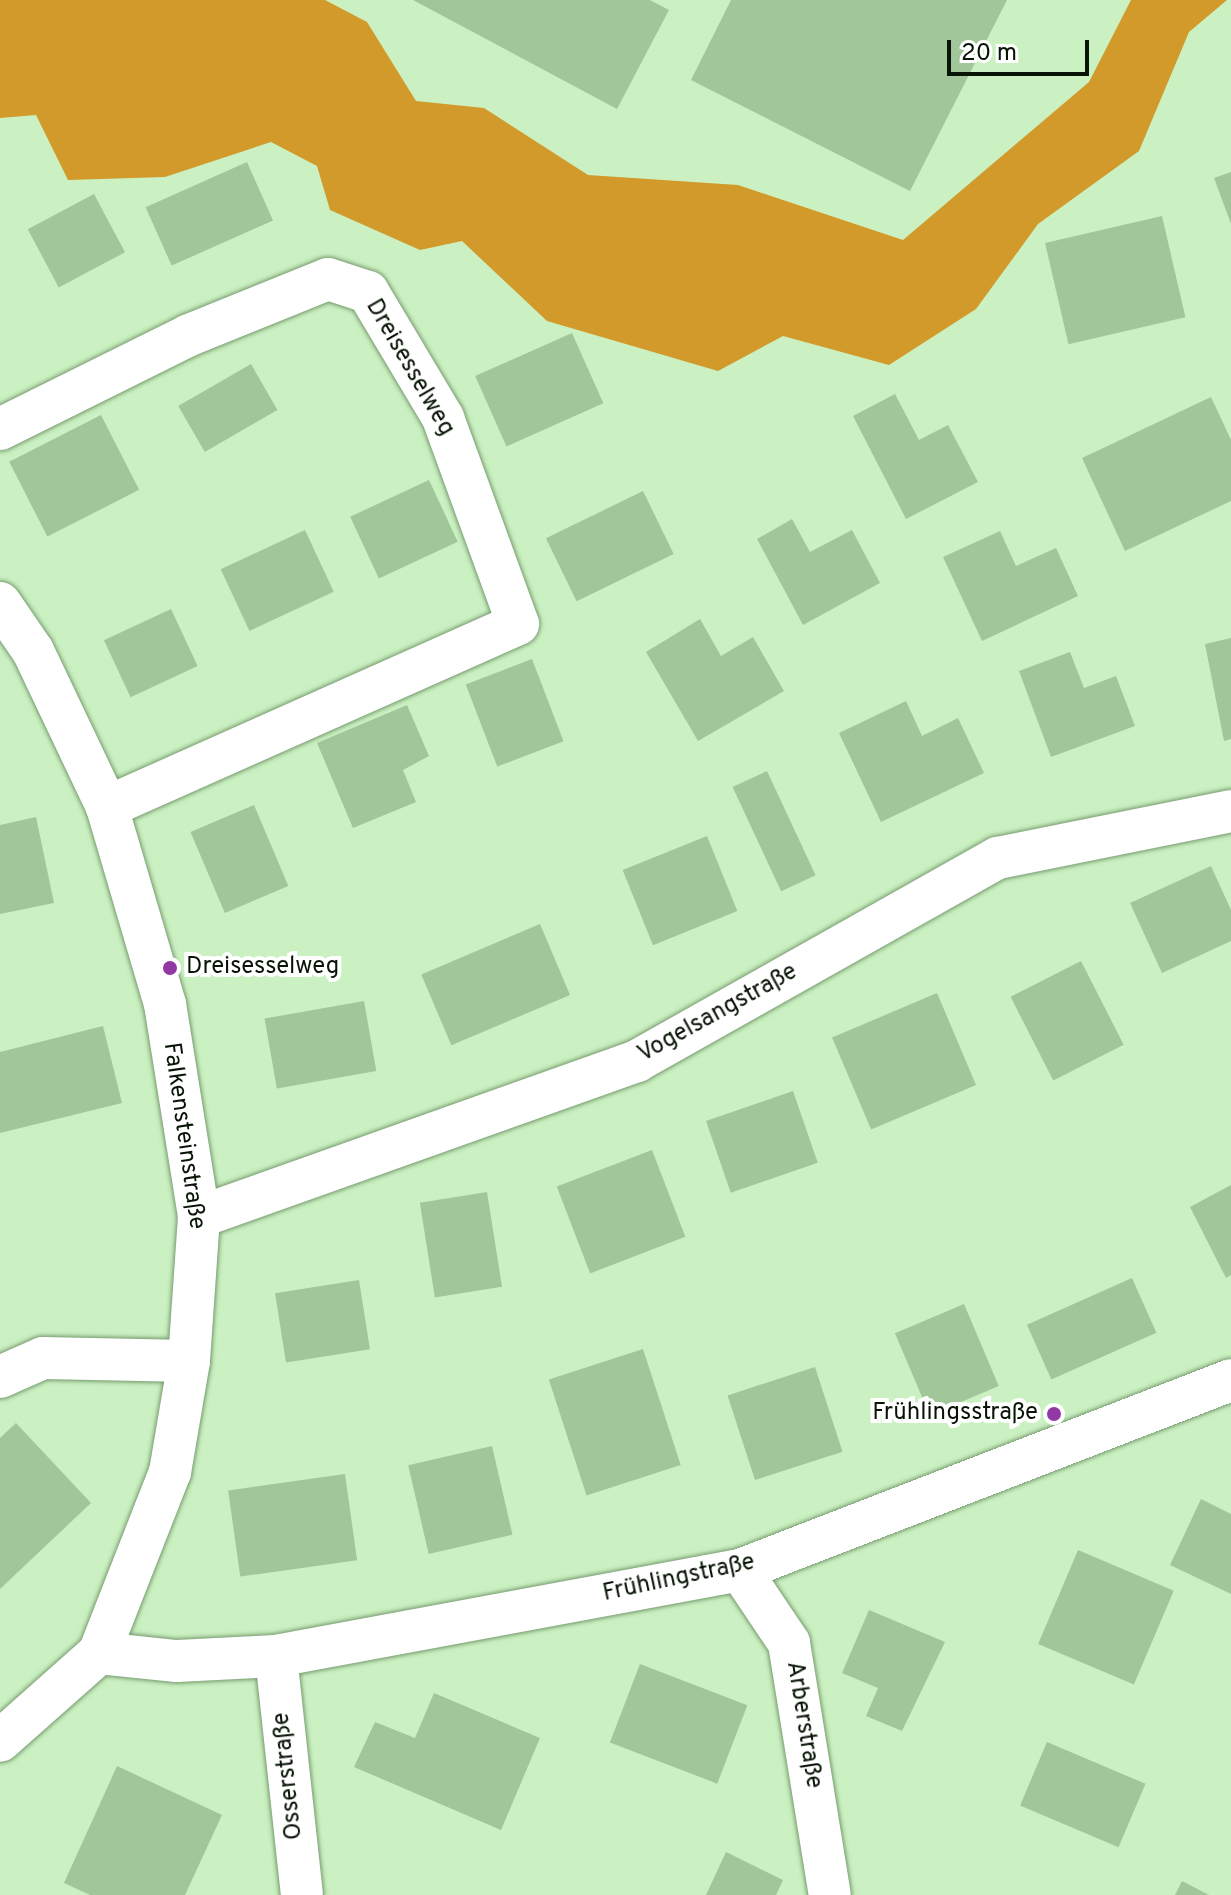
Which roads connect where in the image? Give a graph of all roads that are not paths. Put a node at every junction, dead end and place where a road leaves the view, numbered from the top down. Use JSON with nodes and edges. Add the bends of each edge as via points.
{"nodes":[{"id":1,"x":0,"y":429,"type":"edge"},
{"id":2,"x":0,"y":603,"type":"edge"},
{"id":3,"x":107,"y":807,"type":"junction"},
{"id":4,"x":1231,"y":811,"type":"edge"},
{"id":5,"x":199,"y":1217,"type":"junction"},
{"id":6,"x":189,"y":1361,"type":"junction"},
{"id":7,"x":0,"y":1377,"type":"edge"},
{"id":8,"x":1231,"y":1380,"type":"edge"},
{"id":9,"x":740,"y":1570,"type":"junction"},
{"id":10,"x":99,"y":1653,"type":"junction"},
{"id":11,"x":276,"y":1656,"type":"junction"},
{"id":12,"x":0,"y":1741,"type":"edge"},
{"id":13,"x":302,"y":1895,"type":"edge"},
{"id":14,"x":830,"y":1895,"type":"edge"}],
"edges":[{"from":1,"to":3,"type":"street","name":"Dreisesselweg","via":[[187,336],[328,279],[368,292],[443,418],[518,624]]},
{"from":2,"to":3,"type":"street","name":"Falkensteinstraße","via":[[33,651]]},
{"from":3,"to":5,"type":"street","name":"Falkensteinstraße","via":[[165,1004]]},
{"from":4,"to":5,"type":"street","name":"Vogelsangstraße","via":[[998,858],[637,1061]]},
{"from":5,"to":6,"type":"street","name":"Falkensteinstraße"},
{"from":6,"to":7,"type":"street","via":[[43,1358]]},
{"from":6,"to":10,"type":"street","name":"Falkensteinstraße","via":[[170,1472]]},
{"from":8,"to":9,"type":"street","name":"Frühlingstraße"},
{"from":9,"to":11,"type":"street","name":"Frühlingstraße"},
{"from":9,"to":14,"type":"street","name":"Arberstraße","via":[[789,1643]]},
{"from":10,"to":11,"type":"street","name":"Frühlingstraße","via":[[177,1661]]},
{"from":10,"to":12,"type":"street","name":"Falkensteinstraße"},
{"from":11,"to":13,"type":"street","name":"Osserstraße"}]}
